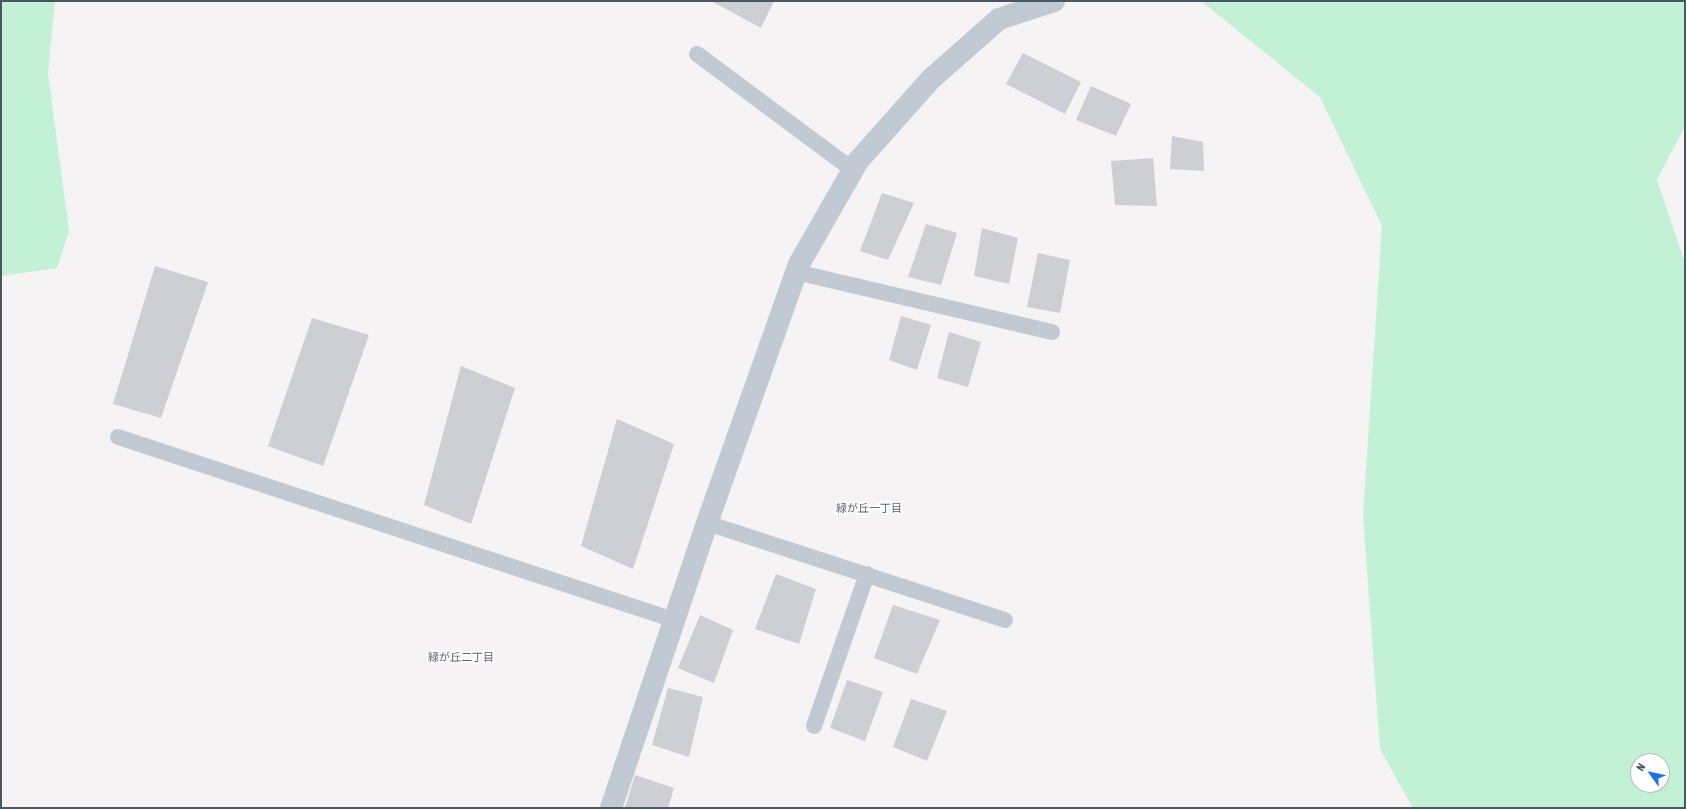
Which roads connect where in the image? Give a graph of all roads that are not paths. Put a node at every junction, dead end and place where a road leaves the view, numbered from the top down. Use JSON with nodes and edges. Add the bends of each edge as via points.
{"nodes":[{"id":1,"x":1054,"y":1,"type":"edge"},
{"id":2,"x":697,"y":54,"type":"dead end"},
{"id":3,"x":853,"y":170,"type":"junction"},
{"id":4,"x":796,"y":272,"type":"junction"},
{"id":5,"x":1052,"y":332,"type":"dead end"},
{"id":6,"x":118,"y":437,"type":"dead end"},
{"id":7,"x":707,"y":523,"type":"junction"},
{"id":8,"x":867,"y":574,"type":"junction"},
{"id":9,"x":674,"y":620,"type":"junction"},
{"id":10,"x":1005,"y":620,"type":"dead end"},
{"id":11,"x":814,"y":726,"type":"dead end"},
{"id":12,"x":611,"y":808,"type":"edge"}],
"edges":[{"from":1,"to":3,"type":"street","via":[[999,19],[931,79],[858,161]]},
{"from":2,"to":3,"type":"lane"},
{"from":3,"to":4,"type":"street"},
{"from":4,"to":5,"type":"lane"},
{"from":4,"to":7,"type":"street"},
{"from":6,"to":9,"type":"lane"},
{"from":7,"to":8,"type":"lane"},
{"from":7,"to":9,"type":"street"},
{"from":8,"to":10,"type":"lane"},
{"from":8,"to":11,"type":"lane"},
{"from":9,"to":12,"type":"street"}]}
